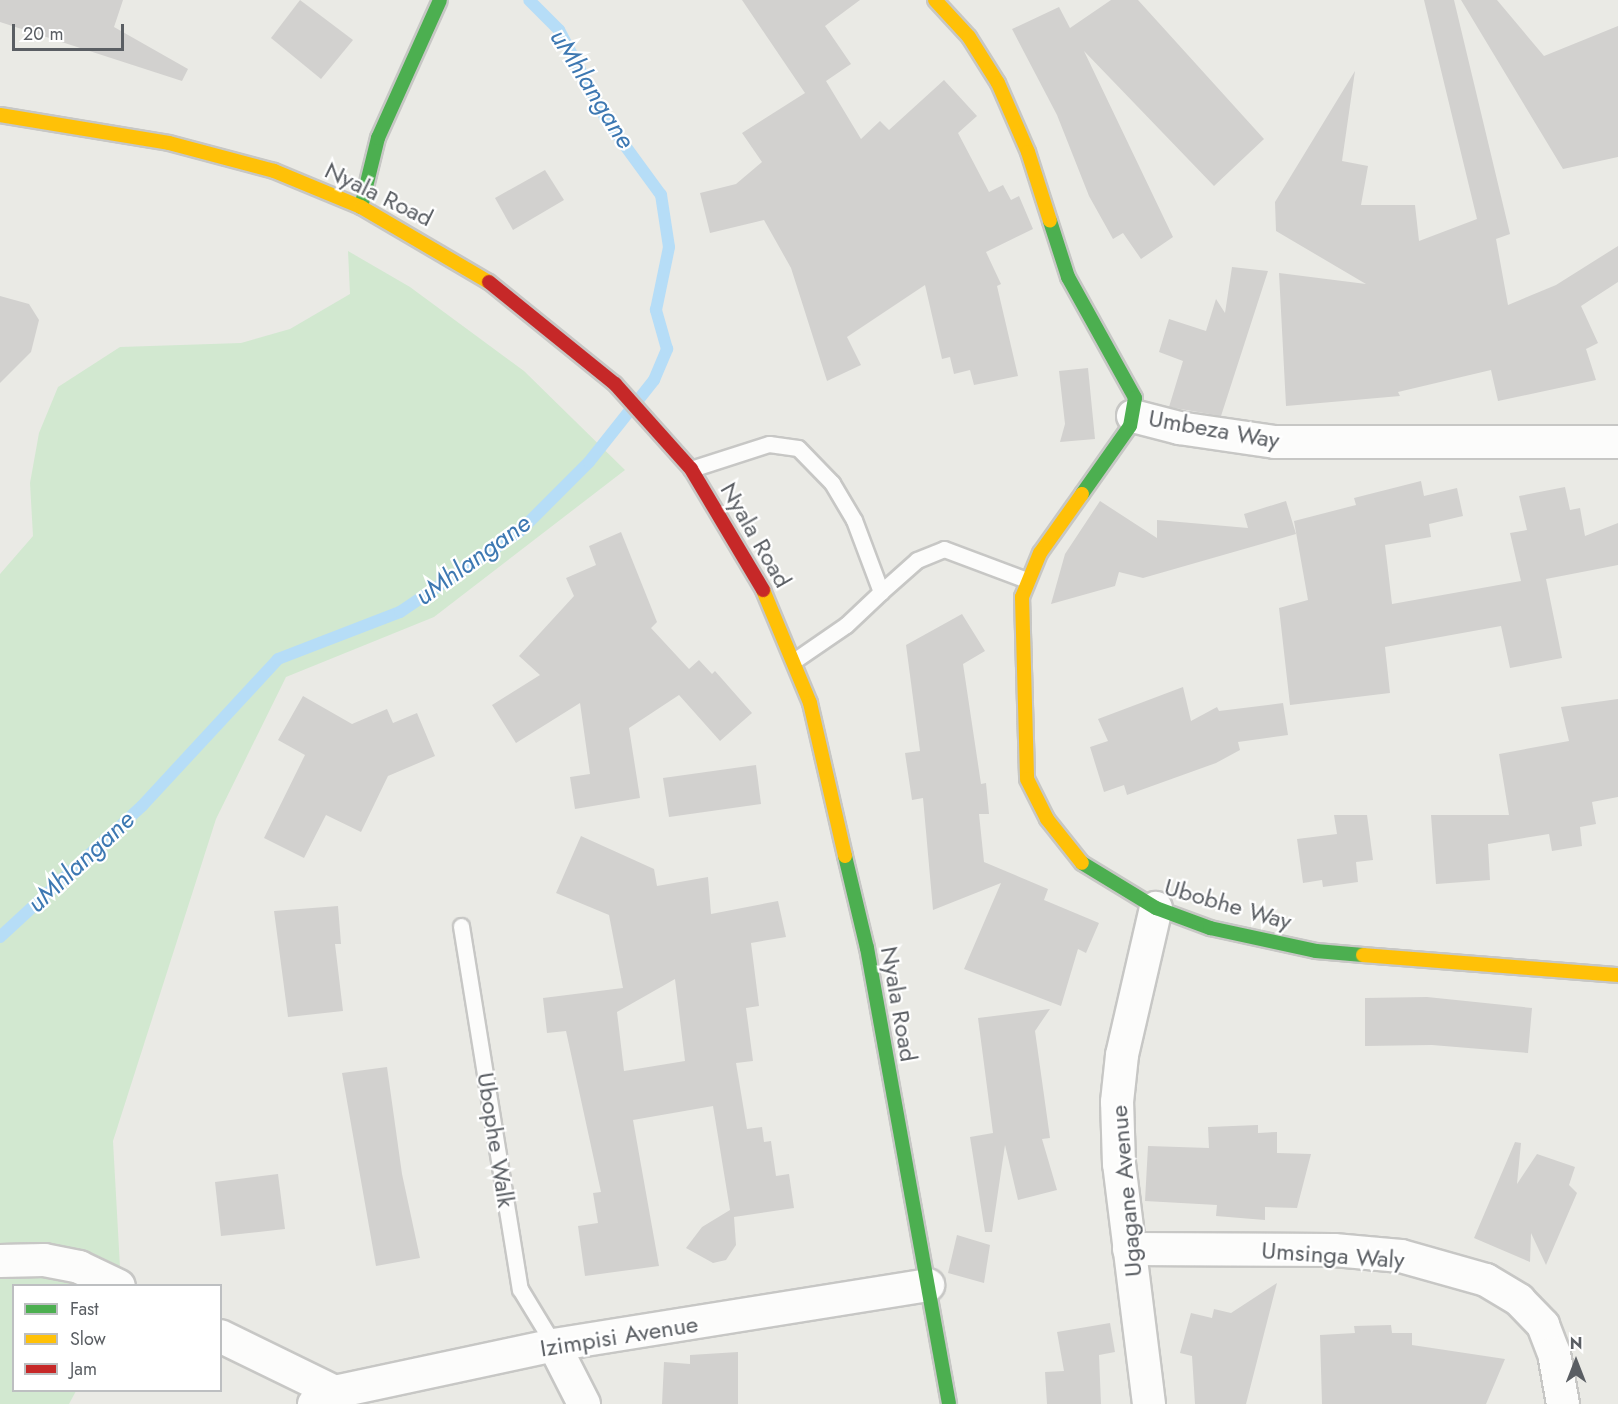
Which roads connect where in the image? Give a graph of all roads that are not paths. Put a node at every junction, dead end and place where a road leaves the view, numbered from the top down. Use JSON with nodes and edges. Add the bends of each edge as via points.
{"nodes":[{"id":1,"x":440,"y":0,"type":"edge"},
{"id":2,"x":935,"y":0,"type":"edge"},
{"id":3,"x":0,"y":115,"type":"edge"},
{"id":4,"x":361,"y":207,"type":"junction"},
{"id":5,"x":1133,"y":416,"type":"junction"},
{"id":6,"x":1618,"y":442,"type":"edge"},
{"id":7,"x":690,"y":469,"type":"junction"},
{"id":8,"x":1027,"y":580,"type":"junction"},
{"id":9,"x":881,"y":592,"type":"junction"},
{"id":10,"x":795,"y":660,"type":"junction"},
{"id":11,"x":1156,"y":908,"type":"junction"},
{"id":12,"x":461,"y":926,"type":"dead end"},
{"id":13,"x":1618,"y":975,"type":"edge"},
{"id":14,"x":1128,"y":1249,"type":"junction"},
{"id":15,"x":0,"y":1261,"type":"edge"},
{"id":16,"x":114,"y":1284,"type":"edge"},
{"id":17,"x":928,"y":1285,"type":"junction"},
{"id":18,"x":222,"y":1337,"type":"edge"},
{"id":19,"x":554,"y":1345,"type":"junction"},
{"id":20,"x":325,"y":1398,"type":"edge"},
{"id":21,"x":584,"y":1404,"type":"edge"},
{"id":22,"x":949,"y":1404,"type":"edge"},
{"id":23,"x":1149,"y":1404,"type":"edge"},
{"id":24,"x":1563,"y":1404,"type":"edge"}],
"edges":[{"from":1,"to":4,"type":"street","via":[[378,138]]},
{"from":2,"to":5,"type":"street","name":"Umbeza Way","via":[[969,37],[998,83],[1028,152],[1068,277],[1130,383]]},
{"from":3,"to":4,"type":"street","name":"Nyala Road","via":[[169,142],[274,171]]},
{"from":4,"to":7,"type":"street","name":"Nyala Road","via":[[443,252],[502,291],[615,384]]},
{"from":5,"to":6,"type":"street","name":"Umbeza Way","via":[[1179,428],[1275,442]]},
{"from":5,"to":8,"type":"street","name":"Ubobhe Way","via":[[1119,443],[1040,553]]},
{"from":7,"to":9,"type":"lane","via":[[769,444],[798,448],[832,483],[854,520]]},
{"from":7,"to":10,"type":"street","name":"Nyala Road","via":[[758,577]]},
{"from":8,"to":9,"type":"lane","via":[[944,549],[925,554]]},
{"from":8,"to":11,"type":"street","name":"Ubobhe Way","via":[[1020,623],[1023,748],[1036,801],[1079,861]]},
{"from":9,"to":10,"type":"lane","via":[[846,625]]},
{"from":10,"to":17,"type":"street","name":"Nyala Road","via":[[810,703],[867,948]]},
{"from":11,"to":13,"type":"street","name":"Ubobhe Way","via":[[1210,928],[1316,951]]},
{"from":11,"to":14,"type":"street","name":"Ugagane Avenue","via":[[1122,1055],[1117,1102]]},
{"from":12,"to":19,"type":"lane","name":"Ubophe Walk","via":[[520,1289]]},
{"from":14,"to":23,"type":"street","name":"Ugagane Avenue"},
{"from":14,"to":24,"type":"street","name":"Umsinga Waly","via":[[1334,1250],[1401,1256],[1486,1280],[1520,1300],[1543,1325],[1560,1375]]},
{"from":15,"to":16,"type":"street","via":[[44,1260],[79,1267]]},
{"from":17,"to":19,"type":"street","name":"Izimpisi Avenue"},
{"from":17,"to":22,"type":"street","name":"Nyala Road"},
{"from":18,"to":20,"type":"street"},
{"from":19,"to":20,"type":"street","name":"Izimpisi Avenue"},
{"from":19,"to":21,"type":"street"}]}
